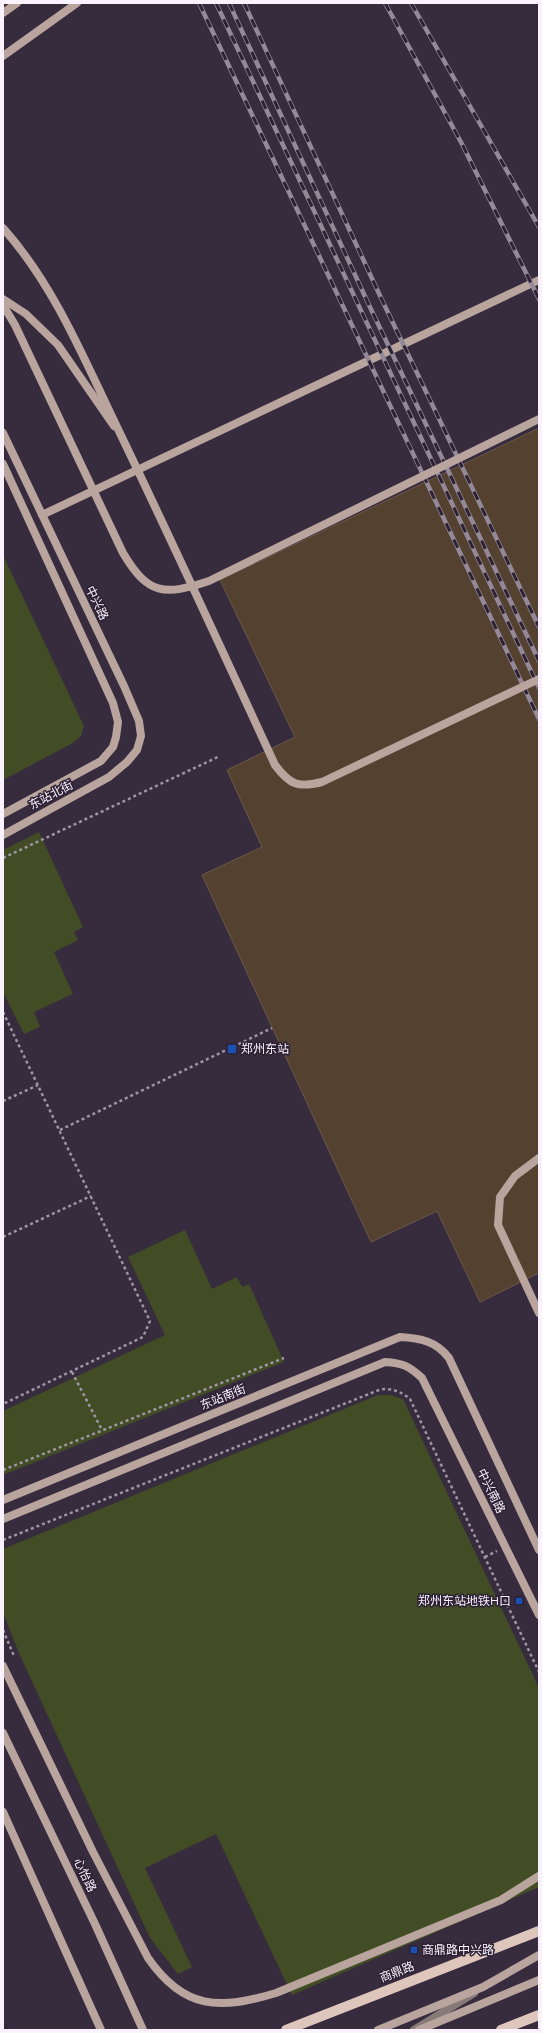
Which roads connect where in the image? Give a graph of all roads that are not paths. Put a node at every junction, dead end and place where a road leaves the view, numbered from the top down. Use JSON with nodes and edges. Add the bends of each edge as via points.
{"nodes":[{"id":1,"x":17,"y":3,"type":"edge"},
{"id":2,"x":77,"y":3,"type":"edge"},
{"id":3,"x":3,"y":13,"type":"edge"},
{"id":4,"x":3,"y":56,"type":"edge"},
{"id":5,"x":3,"y":228,"type":"edge"},
{"id":6,"x":539,"y":280,"type":"edge"},
{"id":7,"x":3,"y":299,"type":"edge"},
{"id":8,"x":3,"y":305,"type":"edge"},
{"id":9,"x":539,"y":419,"type":"edge"},
{"id":10,"x":3,"y":433,"type":"edge"},
{"id":11,"x":121,"y":436,"type":"junction"},
{"id":12,"x":3,"y":464,"type":"edge"},
{"id":13,"x":42,"y":515,"type":"junction"},
{"id":14,"x":539,"y":679,"type":"edge"},
{"id":15,"x":110,"y":777,"type":"joint"},
{"id":16,"x":3,"y":814,"type":"edge"},
{"id":17,"x":3,"y":834,"type":"edge"},
{"id":18,"x":539,"y":1158,"type":"edge"},
{"id":19,"x":539,"y":1312,"type":"edge"},
{"id":20,"x":449,"y":1358,"type":"joint"},
{"id":21,"x":3,"y":1500,"type":"edge"},
{"id":22,"x":3,"y":1519,"type":"edge"},
{"id":23,"x":539,"y":1550,"type":"edge"},
{"id":24,"x":539,"y":1615,"type":"edge"},
{"id":25,"x":3,"y":1666,"type":"edge"},
{"id":26,"x":3,"y":1733,"type":"edge"},
{"id":27,"x":3,"y":1812,"type":"edge"},
{"id":28,"x":539,"y":1876,"type":"edge"},
{"id":29,"x":539,"y":1925,"type":"edge"},
{"id":30,"x":539,"y":1931,"type":"edge"},
{"id":31,"x":519,"y":1938,"type":"junction"},
{"id":32,"x":539,"y":1954,"type":"edge"},
{"id":33,"x":539,"y":1980,"type":"edge"},
{"id":34,"x":483,"y":1988,"type":"junction"},
{"id":35,"x":539,"y":2015,"type":"edge"},
{"id":36,"x":101,"y":2030,"type":"edge"},
{"id":37,"x":143,"y":2030,"type":"edge"},
{"id":38,"x":286,"y":2030,"type":"edge"},
{"id":39,"x":378,"y":2030,"type":"edge"},
{"id":40,"x":414,"y":2030,"type":"edge"},
{"id":41,"x":419,"y":2030,"type":"edge"},
{"id":42,"x":502,"y":2030,"type":"edge"}],
"edges":[{"from":1,"to":3,"type":"street"},
{"from":2,"to":4,"type":"street"},
{"from":5,"to":11,"type":"street","bridge":true,"via":[[20,246],[67,323]]},
{"from":6,"to":13,"type":"street"},
{"from":7,"to":11,"type":"street","bridge":true,"via":[[26,314],[58,345]]},
{"from":8,"to":9,"type":"street","bridge":true,"via":[[15,325],[123,553],[138,576],[146,583],[162,589],[186,588],[208,581]]},
{"from":10,"to":13,"type":"street","name":"中兴路"},
{"from":11,"to":14,"type":"street","bridge":true,"via":[[275,765],[286,779],[305,786],[322,782]]},
{"from":12,"to":16,"type":"street","name":"东站北街","via":[[113,703],[118,722],[113,747],[101,761]]},
{"from":13,"to":15,"type":"street","name":"中兴路","via":[[139,721],[141,736],[136,750]]},
{"from":15,"to":17,"type":"street","name":"东站北街"},
{"from":18,"to":19,"type":"street","via":[[515,1176],[500,1197],[498,1225]]},
{"from":20,"to":21,"type":"street","name":"东站南街","via":[[443,1350],[430,1342],[400,1337]]},
{"from":20,"to":23,"type":"street","name":"中兴南路"},
{"from":22,"to":24,"type":"street","name":"中兴南路","via":[[385,1362],[408,1366],[422,1378]]},
{"from":25,"to":28,"type":"street","bridge":true,"via":[[93,1852],[148,1958],[158,1973],[191,1998],[211,2004],[230,2004],[276,1993],[501,1900]]},
{"from":26,"to":37,"type":"street","name":"心怡路"},
{"from":27,"to":36,"type":"street"},
{"from":29,"to":31,"type":"street"},
{"from":30,"to":31,"type":"main road","name":"商鼎路"},
{"from":31,"to":38,"type":"main road","name":"商鼎路"},
{"from":32,"to":34,"type":"street"},
{"from":33,"to":41,"type":"street"},
{"from":34,"to":39,"type":"street"},
{"from":34,"to":40,"type":"street"},
{"from":35,"to":42,"type":"main road"}]}
